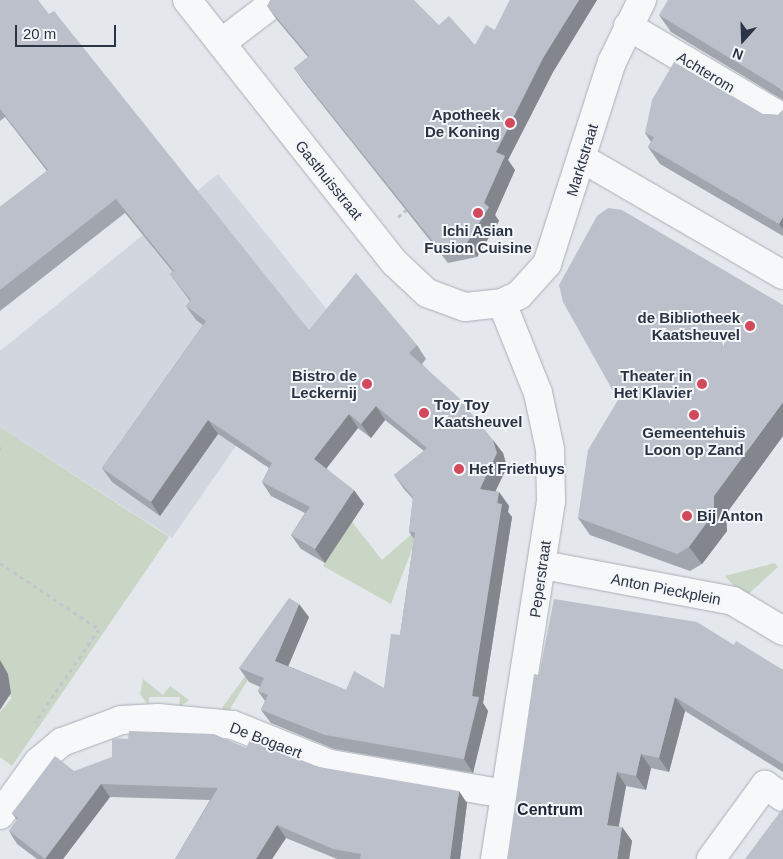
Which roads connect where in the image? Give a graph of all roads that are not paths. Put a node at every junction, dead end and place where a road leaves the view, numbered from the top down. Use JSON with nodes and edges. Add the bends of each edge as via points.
{"nodes":[{"id":1,"x":187,"y":0,"type":"edge"},
{"id":2,"x":642,"y":0,"type":"edge"},
{"id":3,"x":267,"y":8,"type":"edge"},
{"id":4,"x":628,"y":26,"type":"junction"},
{"id":5,"x":221,"y":43,"type":"junction"},
{"id":6,"x":783,"y":118,"type":"edge"},
{"id":7,"x":583,"y":159,"type":"junction"},
{"id":8,"x":783,"y":275,"type":"edge"},
{"id":9,"x":502,"y":303,"type":"junction"},
{"id":10,"x":543,"y":565,"type":"junction"},
{"id":11,"x":783,"y":631,"type":"edge"},
{"id":12,"x":774,"y":791,"type":"edge"},
{"id":13,"x":506,"y":794,"type":"junction"},
{"id":14,"x":0,"y":815,"type":"edge"},
{"id":15,"x":495,"y":859,"type":"edge"},
{"id":16,"x":711,"y":859,"type":"edge"}],
"edges":[{"from":1,"to":5,"type":"street","name":"Gasthuisstraat"},
{"from":2,"to":4,"type":"street","name":"Marktstraat"},
{"from":3,"to":5,"type":"street"},
{"from":4,"to":6,"type":"street","name":"Achterom"},
{"from":4,"to":7,"type":"street","name":"Marktstraat","via":[[612,62]]},
{"from":5,"to":9,"type":"street","name":"Gasthuisstraat","via":[[349,206],[427,293],[465,307]]},
{"from":7,"to":8,"type":"street"},
{"from":7,"to":9,"type":"street","name":"Marktstraat","via":[[547,264],[535,282]]},
{"from":9,"to":10,"type":"street","name":"Peperstraat","via":[[538,393],[550,449],[551,501]]},
{"from":10,"to":11,"type":"street","name":"Anton Pieckplein","via":[[733,601]]},
{"from":10,"to":13,"type":"street","name":"Peperstraat"},
{"from":12,"to":16,"type":"street"},
{"from":13,"to":14,"type":"street","name":"De Bogaert","via":[[330,764],[233,725],[158,718],[121,720],[62,742],[38,762]]},
{"from":13,"to":15,"type":"street","name":"Peperstraat"}]}
